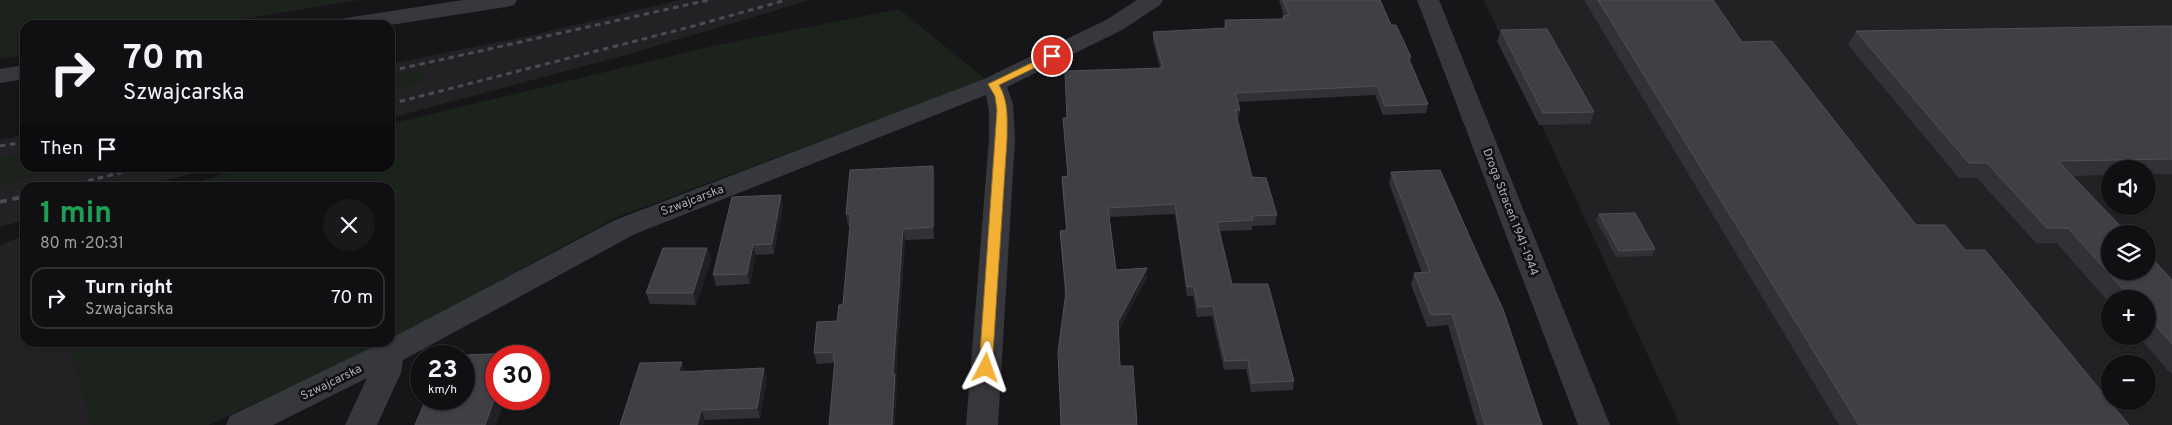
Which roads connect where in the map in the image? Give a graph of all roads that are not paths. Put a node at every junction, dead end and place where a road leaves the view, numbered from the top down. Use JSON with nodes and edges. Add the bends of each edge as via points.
{"nodes":[{"id":1,"x":506,"y":0,"type":"edge"},
{"id":2,"x":1152,"y":0,"type":"edge"},
{"id":3,"x":1428,"y":0,"type":"edge"},
{"id":4,"x":378,"y":20,"type":"edge"},
{"id":5,"x":20,"y":73,"type":"edge"},
{"id":6,"x":0,"y":76,"type":"edge"},
{"id":7,"x":993,"y":84,"type":"junction"},
{"id":8,"x":388,"y":354,"type":"junction"},
{"id":9,"x":242,"y":425,"type":"edge"},
{"id":10,"x":362,"y":425,"type":"edge"},
{"id":11,"x":982,"y":425,"type":"edge"},
{"id":12,"x":1594,"y":425,"type":"edge"}],
"edges":[{"from":1,"to":4,"type":"street"},
{"from":2,"to":7,"type":"street","name":"Szwajcarska","via":[[1114,24]]},
{"from":3,"to":12,"type":"street","name":"Droga Straceń 1941-1944"},
{"from":5,"to":6,"type":"street"},
{"from":7,"to":8,"type":"street","name":"Szwajcarska","via":[[625,227]]},
{"from":7,"to":11,"type":"street","via":[[1000,96],[1002,139]]},
{"from":8,"to":9,"type":"street","name":"Szwajcarska"},
{"from":8,"to":10,"type":"street","via":[[384,373]]}]}
